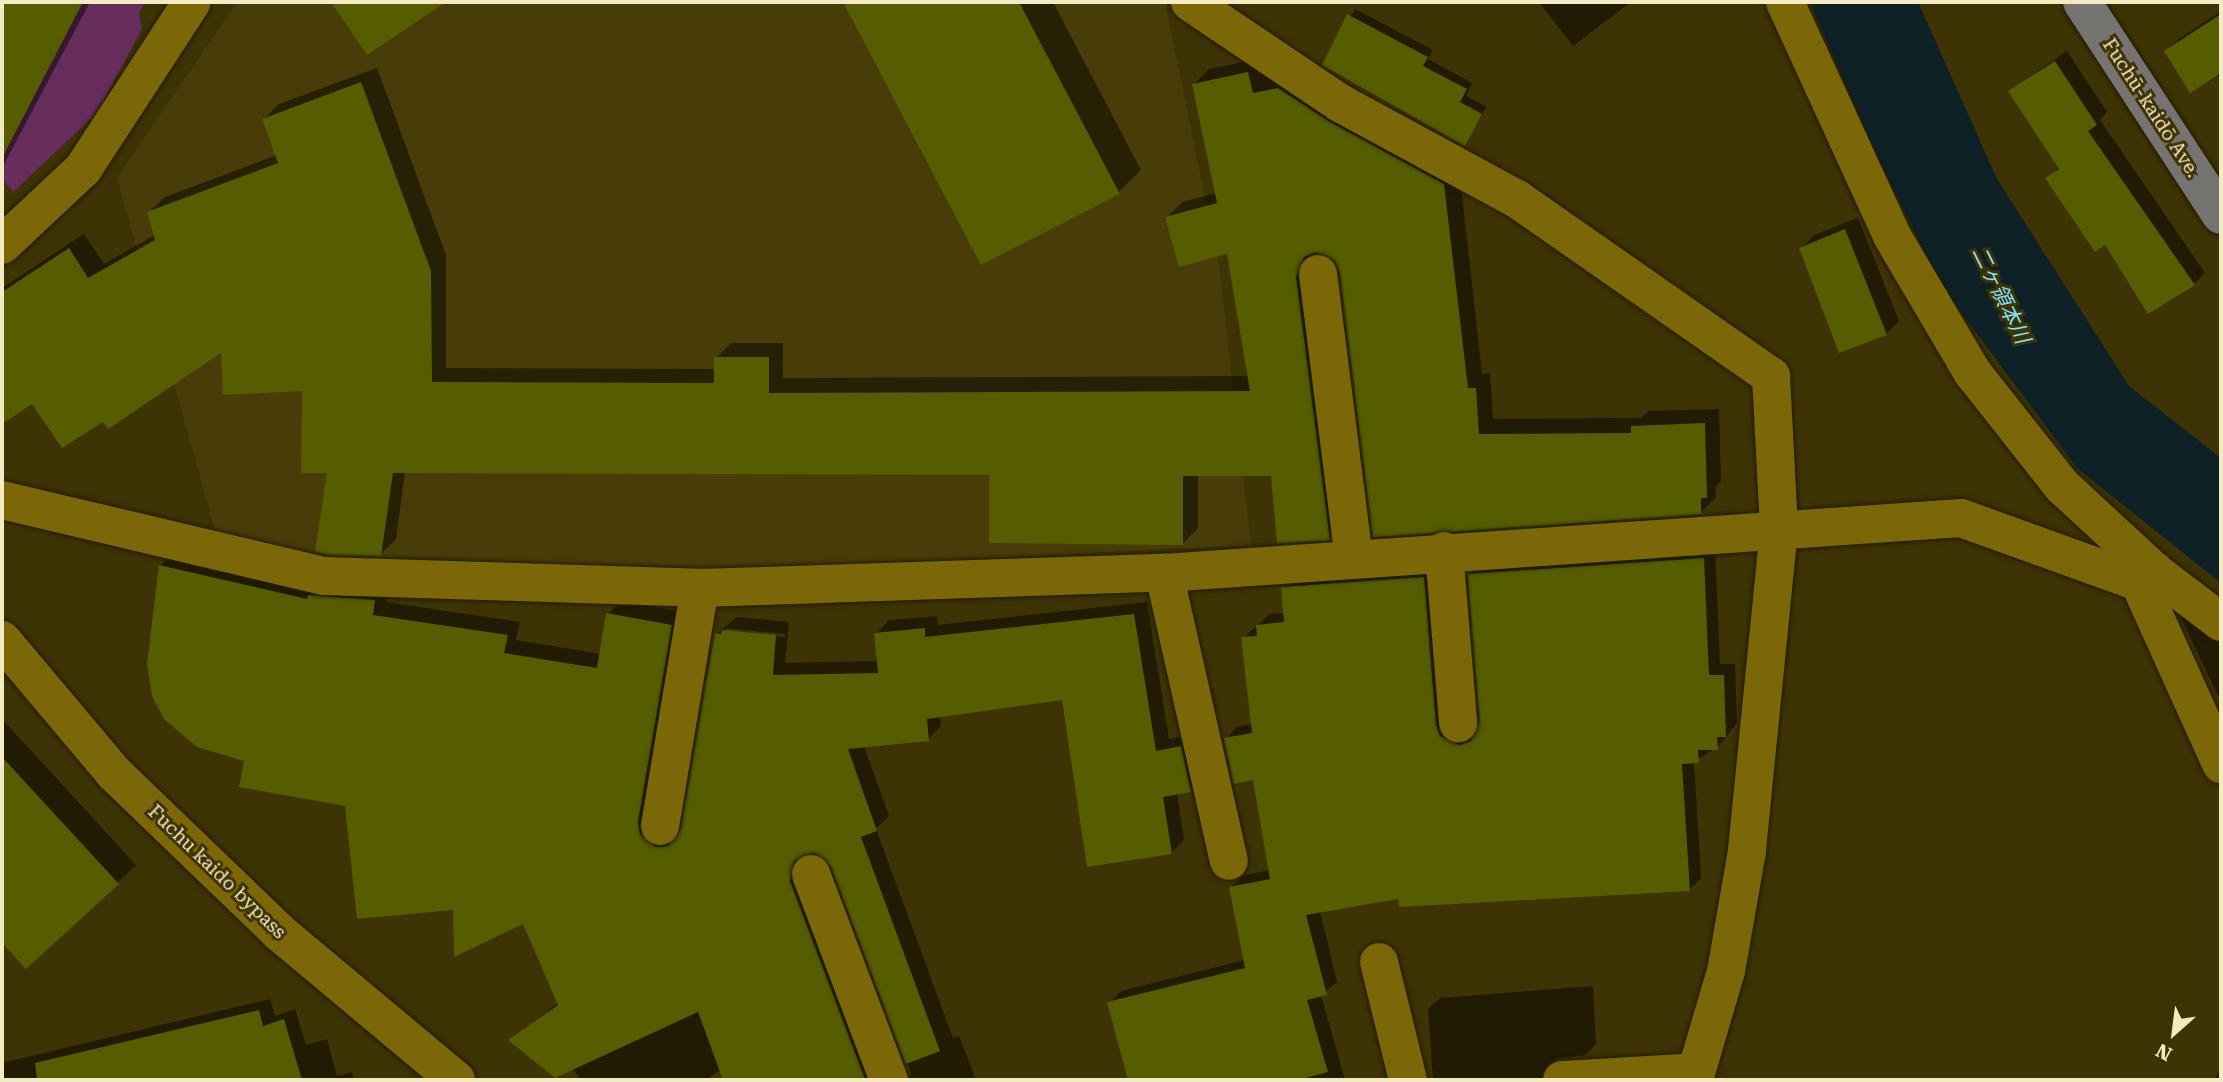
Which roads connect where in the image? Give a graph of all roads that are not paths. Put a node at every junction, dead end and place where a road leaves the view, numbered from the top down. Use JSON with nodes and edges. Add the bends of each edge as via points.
{"nodes":[{"id":1,"x":192,"y":2,"type":"edge"},
{"id":2,"x":1190,"y":2,"type":"edge"},
{"id":3,"x":1785,"y":2,"type":"edge"},
{"id":4,"x":2082,"y":2,"type":"edge"},
{"id":5,"x":2221,"y":215,"type":"edge"},
{"id":6,"x":2,"y":245,"type":"edge"},
{"id":7,"x":1318,"y":274,"type":"dead end"},
{"id":8,"x":2,"y":500,"type":"edge"},
{"id":9,"x":1779,"y":529,"type":"junction"},
{"id":10,"x":1444,"y":551,"type":"junction"},
{"id":11,"x":1354,"y":558,"type":"junction"},
{"id":12,"x":1164,"y":573,"type":"junction"},
{"id":13,"x":2146,"y":576,"type":"junction"},
{"id":14,"x":699,"y":587,"type":"junction"},
{"id":15,"x":2221,"y":622,"type":"edge"},
{"id":16,"x":2,"y":640,"type":"edge"},
{"id":17,"x":1458,"y":723,"type":"dead end"},
{"id":18,"x":2221,"y":764,"type":"edge"},
{"id":19,"x":660,"y":826,"type":"dead end"},
{"id":20,"x":1229,"y":861,"type":"dead end"},
{"id":21,"x":811,"y":874,"type":"dead end"},
{"id":22,"x":1378,"y":962,"type":"dead end"},
{"id":23,"x":1695,"y":1076,"type":"edge"},
{"id":24,"x":456,"y":1080,"type":"edge"},
{"id":25,"x":889,"y":1080,"type":"edge"},
{"id":26,"x":1408,"y":1080,"type":"edge"},
{"id":27,"x":1562,"y":1080,"type":"edge"}],
"edges":[{"from":1,"to":6,"type":"street","via":[[83,169]]},
{"from":2,"to":9,"type":"street","via":[[1340,103],[1517,200],[1770,376]]},
{"from":3,"to":13,"type":"street","via":[[1892,236],[1972,372],[2062,486]]},
{"from":4,"to":5,"type":"main road","name":"Fuchū-kaidō Ave."},
{"from":7,"to":11,"type":"street"},
{"from":8,"to":14,"type":"street","via":[[324,576]]},
{"from":9,"to":10,"type":"street"},
{"from":9,"to":13,"type":"street","via":[[1961,517]]},
{"from":9,"to":23,"type":"street","via":[[1747,851],[1726,971]]},
{"from":10,"to":11,"type":"street"},
{"from":10,"to":17,"type":"street"},
{"from":11,"to":12,"type":"street"},
{"from":12,"to":14,"type":"street"},
{"from":12,"to":20,"type":"street"},
{"from":13,"to":15,"type":"street"},
{"from":13,"to":18,"type":"street"},
{"from":14,"to":19,"type":"street"},
{"from":16,"to":24,"type":"street","name":"Fuchu kaido bypass","via":[[114,774],[279,932]]},
{"from":21,"to":25,"type":"street"},
{"from":22,"to":26,"type":"street"},
{"from":23,"to":27,"type":"street"}]}
